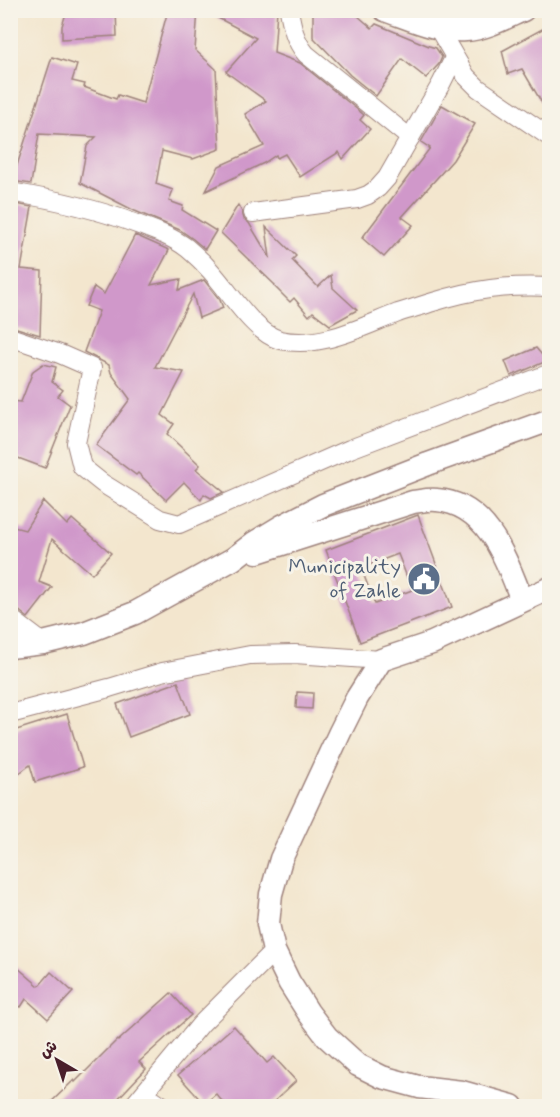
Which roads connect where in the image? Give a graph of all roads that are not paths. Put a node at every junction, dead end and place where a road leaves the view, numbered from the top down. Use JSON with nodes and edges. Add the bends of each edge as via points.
{"nodes":[{"id":1,"x":289,"y":10,"type":"edge"},
{"id":2,"x":385,"y":10,"type":"edge"},
{"id":3,"x":523,"y":10,"type":"edge"},
{"id":4,"x":438,"y":28,"type":"junction"},
{"id":5,"x":454,"y":58,"type":"junction"},
{"id":6,"x":547,"y":135,"type":"dead end"},
{"id":7,"x":410,"y":138,"type":"junction"},
{"id":8,"x":10,"y":192,"type":"edge"},
{"id":9,"x":253,"y":213,"type":"dead end"},
{"id":10,"x":549,"y":287,"type":"edge"},
{"id":11,"x":10,"y":337,"type":"edge"},
{"id":12,"x":549,"y":376,"type":"edge"},
{"id":13,"x":549,"y":420,"type":"edge"},
{"id":14,"x":233,"y":559,"type":"junction"},
{"id":15,"x":549,"y":588,"type":"edge"},
{"id":16,"x":522,"y":600,"type":"junction"},
{"id":17,"x":10,"y":618,"type":"edge"},
{"id":18,"x":43,"y":643,"type":"junction"},
{"id":19,"x":10,"y":647,"type":"edge"},
{"id":20,"x":381,"y":660,"type":"junction"},
{"id":21,"x":10,"y":714,"type":"edge"},
{"id":22,"x":274,"y":951,"type":"junction"},
{"id":23,"x":139,"y":1100,"type":"edge"},
{"id":24,"x":163,"y":1107,"type":"edge"},
{"id":25,"x":512,"y":1107,"type":"edge"}],
"edges":[{"from":1,"to":7,"type":"street","via":[[298,45],[306,54]]},
{"from":2,"to":4,"type":"street"},
{"from":3,"to":4,"type":"street","via":[[486,26],[467,30]]},
{"from":4,"to":5,"type":"street"},
{"from":5,"to":6,"type":"street","via":[[478,88]]},
{"from":5,"to":7,"type":"street"},
{"from":7,"to":9,"type":"street","via":[[387,178],[368,195]]},
{"from":8,"to":10,"type":"street","via":[[82,206],[171,237],[207,266],[256,326],[282,340],[322,340],[478,290]]},
{"from":11,"to":12,"type":"street","via":[[92,368],[76,443],[82,466],[160,519],[179,524],[350,449]]},
{"from":13,"to":14,"type":"street","via":[[323,505]]},
{"from":14,"to":16,"type":"street","via":[[414,502],[436,500],[456,504],[475,516],[496,541]]},
{"from":14,"to":18,"type":"street","via":[[135,613],[84,633]]},
{"from":15,"to":16,"type":"street"},
{"from":16,"to":20,"type":"street","via":[[432,643]]},
{"from":17,"to":18,"type":"street"},
{"from":18,"to":19,"type":"street"},
{"from":20,"to":21,"type":"street","via":[[250,655],[162,672]]},
{"from":20,"to":22,"type":"street","via":[[344,724],[281,860],[271,894],[268,924]]},
{"from":22,"to":23,"type":"street","via":[[201,1024]]},
{"from":22,"to":25,"type":"street","via":[[308,1012],[327,1037],[358,1065],[382,1077],[419,1087],[462,1092]]},
{"from":23,"to":24,"type":"street"}]}
